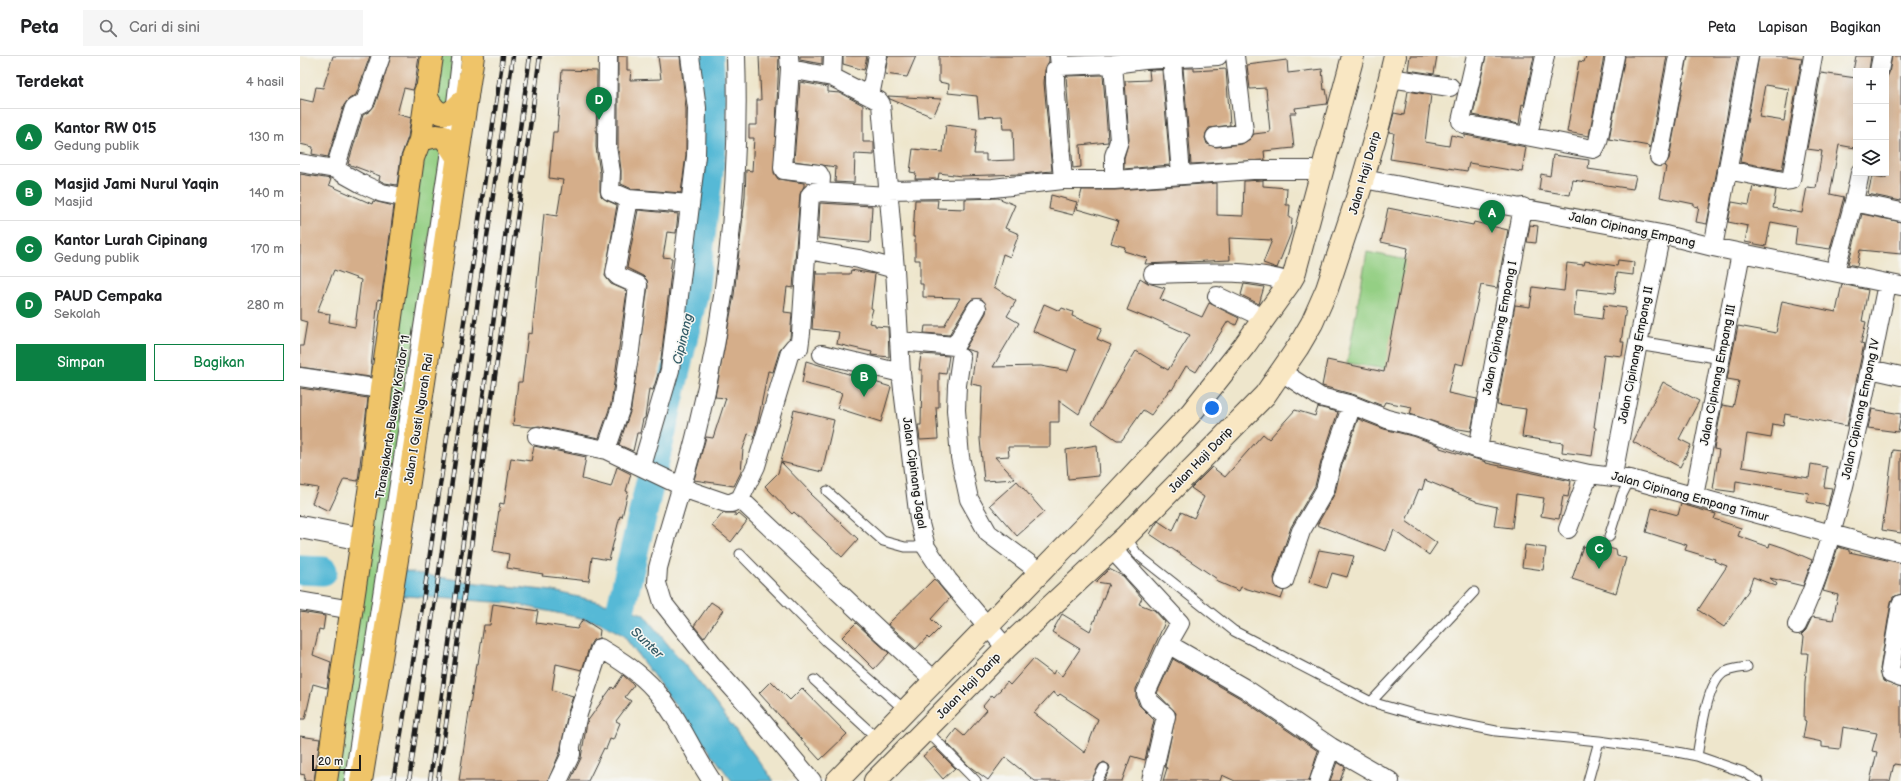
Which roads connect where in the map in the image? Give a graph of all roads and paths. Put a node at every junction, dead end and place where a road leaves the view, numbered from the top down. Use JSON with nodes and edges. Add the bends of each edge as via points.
{"nodes":[{"id":1,"x":381,"y":56,"type":"edge"},
{"id":2,"x":432,"y":56,"type":"edge"},
{"id":3,"x":457,"y":56,"type":"edge"},
{"id":4,"x":473,"y":56,"type":"edge"},
{"id":5,"x":608,"y":56,"type":"edge"},
{"id":6,"x":690,"y":56,"type":"edge"},
{"id":7,"x":736,"y":56,"type":"edge"},
{"id":8,"x":833,"y":56,"type":"edge"},
{"id":9,"x":878,"y":56,"type":"edge"},
{"id":10,"x":1218,"y":56,"type":"edge"},
{"id":11,"x":1236,"y":56,"type":"edge"},
{"id":12,"x":1353,"y":56,"type":"edge"},
{"id":13,"x":1395,"y":56,"type":"edge"},
{"id":14,"x":1476,"y":56,"type":"edge"},
{"id":15,"x":1545,"y":56,"type":"edge"},
{"id":16,"x":1615,"y":56,"type":"edge"},
{"id":17,"x":1678,"y":56,"type":"edge"},
{"id":18,"x":1748,"y":56,"type":"edge"},
{"id":19,"x":1813,"y":56,"type":"edge"},
{"id":20,"x":1882,"y":56,"type":"edge"},
{"id":21,"x":1175,"y":58,"type":"edge"},
{"id":22,"x":1059,"y":61,"type":"edge"},
{"id":23,"x":790,"y":62,"type":"edge"},
{"id":24,"x":1113,"y":64,"type":"junction"},
{"id":25,"x":1880,"y":68,"type":"edge"},
{"id":26,"x":832,"y":77,"type":"junction"},
{"id":27,"x":1390,"y":78,"type":"junction"},
{"id":28,"x":1450,"y":87,"type":"dead end"},
{"id":29,"x":425,"y":92,"type":"junction"},
{"id":30,"x":870,"y":96,"type":"junction"},
{"id":31,"x":467,"y":97,"type":"junction"},
{"id":32,"x":450,"y":112,"type":"junction"},
{"id":33,"x":1528,"y":135,"type":"junction"},
{"id":34,"x":1215,"y":137,"type":"dead end"},
{"id":35,"x":420,"y":140,"type":"junction"},
{"id":36,"x":452,"y":149,"type":"junction"},
{"id":37,"x":1659,"y":157,"type":"dead end"},
{"id":38,"x":300,"y":163,"type":"edge"},
{"id":39,"x":335,"y":169,"type":"junction"},
{"id":40,"x":1322,"y":170,"type":"junction"},
{"id":41,"x":1727,"y":170,"type":"junction"},
{"id":42,"x":1181,"y":175,"type":"junction"},
{"id":43,"x":1859,"y":176,"type":"edge"},
{"id":44,"x":1363,"y":179,"type":"junction"},
{"id":45,"x":1063,"y":180,"type":"junction"},
{"id":46,"x":1114,"y":180,"type":"junction"},
{"id":47,"x":819,"y":192,"type":"junction"},
{"id":48,"x":888,"y":193,"type":"junction"},
{"id":49,"x":408,"y":198,"type":"junction"},
{"id":50,"x":629,"y":199,"type":"junction"},
{"id":51,"x":1854,"y":202,"type":"junction"},
{"id":52,"x":690,"y":204,"type":"junction"},
{"id":53,"x":1523,"y":207,"type":"junction"},
{"id":54,"x":1901,"y":212,"type":"edge"},
{"id":55,"x":1661,"y":234,"type":"junction"},
{"id":56,"x":1713,"y":247,"type":"junction"},
{"id":57,"x":807,"y":250,"type":"junction"},
{"id":58,"x":1741,"y":253,"type":"junction"},
{"id":59,"x":895,"y":269,"type":"junction"},
{"id":60,"x":1835,"y":271,"type":"junction"},
{"id":61,"x":1153,"y":274,"type":"dead end"},
{"id":62,"x":1290,"y":282,"type":"junction"},
{"id":63,"x":1894,"y":285,"type":"edge"},
{"id":64,"x":1217,"y":296,"type":"dead end"},
{"id":65,"x":977,"y":308,"type":"dead end"},
{"id":66,"x":1264,"y":318,"type":"junction"},
{"id":67,"x":899,"y":341,"type":"junction"},
{"id":68,"x":1638,"y":343,"type":"junction"},
{"id":69,"x":822,"y":354,"type":"dead end"},
{"id":70,"x":1722,"y":357,"type":"junction"},
{"id":71,"x":961,"y":358,"type":"dead end"},
{"id":72,"x":1870,"y":369,"type":"junction"},
{"id":73,"x":1280,"y":371,"type":"junction"},
{"id":74,"x":901,"y":373,"type":"junction"},
{"id":75,"x":1901,"y":376,"type":"edge"},
{"id":76,"x":300,"y":377,"type":"edge"},
{"id":77,"x":381,"y":389,"type":"junction"},
{"id":78,"x":1352,"y":405,"type":"junction"},
{"id":79,"x":537,"y":436,"type":"dead end"},
{"id":80,"x":1478,"y":449,"type":"junction"},
{"id":81,"x":606,"y":450,"type":"junction"},
{"id":82,"x":645,"y":468,"type":"junction"},
{"id":83,"x":1589,"y":474,"type":"junction"},
{"id":84,"x":1622,"y":477,"type":"junction"},
{"id":85,"x":676,"y":483,"type":"junction"},
{"id":86,"x":827,"y":491,"type":"dead end"},
{"id":87,"x":1694,"y":496,"type":"junction"},
{"id":88,"x":740,"y":499,"type":"junction"},
{"id":89,"x":300,"y":527,"type":"edge"},
{"id":90,"x":1568,"y":529,"type":"dead end"},
{"id":91,"x":1832,"y":534,"type":"junction"},
{"id":92,"x":1609,"y":537,"type":"dead end"},
{"id":93,"x":362,"y":539,"type":"junction"},
{"id":94,"x":1120,"y":542,"type":"junction"},
{"id":95,"x":926,"y":547,"type":"junction"},
{"id":96,"x":1901,"y":553,"type":"edge"},
{"id":97,"x":740,"y":554,"type":"dead end"},
{"id":98,"x":1040,"y":572,"type":"junction"},
{"id":99,"x":1284,"y":581,"type":"dead end"},
{"id":100,"x":1474,"y":592,"type":"dead end"},
{"id":101,"x":300,"y":601,"type":"edge"},
{"id":102,"x":1901,"y":604,"type":"edge"},
{"id":103,"x":352,"y":610,"type":"junction"},
{"id":104,"x":380,"y":625,"type":"junction"},
{"id":105,"x":987,"y":625,"type":"junction"},
{"id":106,"x":1796,"y":625,"type":"dead end"},
{"id":107,"x":1168,"y":644,"type":"junction"},
{"id":108,"x":1006,"y":648,"type":"junction"},
{"id":109,"x":951,"y":662,"type":"junction"},
{"id":110,"x":1747,"y":667,"type":"dead end"},
{"id":111,"x":1901,"y":678,"type":"edge"},
{"id":112,"x":814,"y":680,"type":"dead end"},
{"id":113,"x":934,"y":680,"type":"junction"},
{"id":114,"x":972,"y":684,"type":"junction"},
{"id":115,"x":1370,"y":702,"type":"junction"},
{"id":116,"x":906,"y":710,"type":"junction"},
{"id":117,"x":926,"y":730,"type":"junction"},
{"id":118,"x":878,"y":739,"type":"junction"},
{"id":119,"x":1599,"y":741,"type":"junction"},
{"id":120,"x":1331,"y":747,"type":"junction"},
{"id":121,"x":1697,"y":756,"type":"junction"},
{"id":122,"x":1104,"y":768,"type":"dead end"},
{"id":123,"x":326,"y":781,"type":"edge"},
{"id":124,"x":349,"y":781,"type":"edge"},
{"id":125,"x":362,"y":781,"type":"edge"},
{"id":126,"x":558,"y":781,"type":"edge"},
{"id":127,"x":712,"y":781,"type":"edge"},
{"id":128,"x":812,"y":781,"type":"edge"},
{"id":129,"x":837,"y":781,"type":"edge"},
{"id":130,"x":875,"y":781,"type":"edge"},
{"id":131,"x":976,"y":781,"type":"edge"},
{"id":132,"x":1097,"y":781,"type":"edge"},
{"id":133,"x":1151,"y":781,"type":"edge"},
{"id":134,"x":1319,"y":781,"type":"edge"},
{"id":135,"x":1390,"y":781,"type":"edge"},
{"id":136,"x":1588,"y":781,"type":"edge"},
{"id":137,"x":1758,"y":781,"type":"edge"}],
"edges":[{"from":1,"to":39,"type":"street","via":[[365,102],[354,108]]},
{"from":2,"to":29,"type":"main road"},
{"from":3,"to":32,"type":"lane"},
{"from":4,"to":31,"type":"main road","name":"Jalan I Gusti Ngurah Rai"},
{"from":5,"to":50,"type":"street","via":[[607,147],[612,172],[610,191]]},
{"from":6,"to":52,"type":"street","via":[[697,108],[696,156]]},
{"from":7,"to":85,"type":"street","via":[[738,117],[734,203],[723,297],[696,434]]},
{"from":8,"to":26,"type":"street"},
{"from":9,"to":30,"type":"street"},
{"from":10,"to":21,"type":"street"},
{"from":11,"to":34,"type":"street","via":[[1244,131],[1240,134]]},
{"from":12,"to":40,"type":"main road"},
{"from":13,"to":27,"type":"main road","name":"Jalan Haji Darip"},
{"from":14,"to":33,"type":"street","via":[[1461,121],[1467,125]]},
{"from":15,"to":33,"type":"street"},
{"from":16,"to":33,"type":"street","via":[[1595,148]]},
{"from":17,"to":37,"type":"street"},
{"from":18,"to":41,"type":"street"},
{"from":19,"to":41,"type":"street","via":[[1791,180],[1783,181]]},
{"from":20,"to":25,"type":"street"},
{"from":21,"to":24,"type":"street"},
{"from":21,"to":42,"type":"street"},
{"from":22,"to":24,"type":"street"},
{"from":22,"to":45,"type":"street","via":[[1055,70],[1055,83]]},
{"from":23,"to":26,"type":"street","name":"Jalan Cipinang Jagal"},
{"from":23,"to":47,"type":"street","via":[[782,168],[819,174]]},
{"from":24,"to":46,"type":"street","via":[[1119,141],[1114,156]]},
{"from":26,"to":30,"type":"street","name":"Jalan Cipinang Jagal"},
{"from":27,"to":28,"type":"street"},
{"from":27,"to":44,"type":"main road","name":"Jalan Haji Darip"},
{"from":29,"to":32,"type":"main road","via":[[428,101],[437,111]]},
{"from":29,"to":35,"type":"main road"},
{"from":30,"to":48,"type":"street","name":"Jalan Cipinang Jagal","via":[[879,101],[882,108]]},
{"from":31,"to":32,"type":"main road"},
{"from":31,"to":36,"type":"main road","name":"Jalan I Gusti Ngurah Rai"},
{"from":32,"to":36,"type":"lane"},
{"from":35,"to":36,"type":"main road","via":[[444,137]]},
{"from":35,"to":49,"type":"main road","via":[[413,158]]},
{"from":36,"to":104,"type":"main road","name":"Jalan I Gusti Ngurah Rai"},
{"from":38,"to":39,"type":"street"},
{"from":39,"to":49,"type":"street","via":[[382,193]]},
{"from":40,"to":42,"type":"street","via":[[1254,170]]},
{"from":40,"to":62,"type":"main road"},
{"from":41,"to":56,"type":"street"},
{"from":42,"to":46,"type":"street"},
{"from":43,"to":51,"type":"street"},
{"from":44,"to":53,"type":"street","name":"Jalan Cipinang Empang"},
{"from":44,"to":73,"type":"main road","name":"Jalan Haji Darip","via":[[1327,289],[1308,329]]},
{"from":45,"to":46,"type":"street"},
{"from":45,"to":48,"type":"street","via":[[993,188]]},
{"from":47,"to":48,"type":"street"},
{"from":47,"to":57,"type":"street","via":[[810,195]]},
{"from":48,"to":59,"type":"street","name":"Jalan Cipinang Jagal"},
{"from":49,"to":77,"type":"main road"},
{"from":50,"to":52,"type":"street"},
{"from":50,"to":81,"type":"street","via":[[615,273],[638,285],[621,407]]},
{"from":51,"to":54,"type":"street"},
{"from":51,"to":60,"type":"street"},
{"from":52,"to":82,"type":"street","via":[[670,370]]},
{"from":53,"to":55,"type":"street","name":"Jalan Cipinang Empang"},
{"from":53,"to":80,"type":"street","name":"Jalan Cipinang Empang I"},
{"from":55,"to":56,"type":"street","name":"Jalan Cipinang Empang"},
{"from":55,"to":68,"type":"street","name":"Jalan Cipinang Empang II"},
{"from":56,"to":58,"type":"street","name":"Jalan Cipinang Empang"},
{"from":57,"to":59,"type":"street","via":[[859,259]]},
{"from":57,"to":88,"type":"street","via":[[799,348],[794,347],[790,352],[756,466]]},
{"from":58,"to":60,"type":"street","name":"Jalan Cipinang Empang"},
{"from":58,"to":70,"type":"street","name":"Jalan Cipinang Empang III"},
{"from":59,"to":67,"type":"street","name":"Jalan Cipinang Jagal"},
{"from":60,"to":63,"type":"street","name":"Jalan Cipinang Empang"},
{"from":61,"to":62,"type":"street","via":[[1245,272]]},
{"from":62,"to":66,"type":"main road"},
{"from":63,"to":72,"type":"street","name":"Jalan Cipinang Empang IV"},
{"from":64,"to":66,"type":"street"},
{"from":65,"to":67,"type":"street","via":[[955,346]]},
{"from":66,"to":98,"type":"main road","via":[[1191,414]]},
{"from":67,"to":74,"type":"street","name":"Jalan Cipinang Jagal"},
{"from":68,"to":70,"type":"street"},
{"from":68,"to":84,"type":"street","name":"Jalan Cipinang Empang II"},
{"from":69,"to":74,"type":"street"},
{"from":70,"to":87,"type":"street","name":"Jalan Cipinang Empang III"},
{"from":71,"to":98,"type":"street","via":[[956,410],[960,457],[969,498],[988,534]]},
{"from":72,"to":75,"type":"street"},
{"from":72,"to":91,"type":"street","name":"Jalan Cipinang Empang IV"},
{"from":73,"to":78,"type":"street","name":"Jalan Cipinang Empang Timur","via":[[1312,394]]},
{"from":73,"to":94,"type":"main road","name":"Jalan Haji Darip","via":[[1265,394]]},
{"from":74,"to":95,"type":"street","name":"Jalan Cipinang Jagal","via":[[919,520]]},
{"from":76,"to":77,"type":"street"},
{"from":77,"to":93,"type":"main road"},
{"from":78,"to":80,"type":"street","name":"Jalan Cipinang Empang Timur"},
{"from":78,"to":99,"type":"street","via":[[1325,490],[1301,531]]},
{"from":79,"to":81,"type":"street"},
{"from":80,"to":83,"type":"street","name":"Jalan Cipinang Empang Timur"},
{"from":81,"to":82,"type":"street"},
{"from":82,"to":85,"type":"street"},
{"from":83,"to":84,"type":"street","name":"Jalan Cipinang Empang Timur"},
{"from":83,"to":90,"type":"street"},
{"from":84,"to":87,"type":"street","name":"Jalan Cipinang Empang Timur"},
{"from":84,"to":92,"type":"lane","via":[[1622,495]]},
{"from":85,"to":88,"type":"street","via":[[726,503]]},
{"from":85,"to":128,"type":"street","via":[[658,568],[657,583],[663,603],[711,664]]},
{"from":86,"to":95,"type":"lane","via":[[883,541],[905,547]]},
{"from":87,"to":91,"type":"street","name":"Jalan Cipinang Empang Timur"},
{"from":88,"to":113,"type":"street"},
{"from":89,"to":93,"type":"street"},
{"from":91,"to":96,"type":"street","name":"Jalan Cipinang Empang Timur"},
{"from":91,"to":106,"type":"street","name":"Jalan Cipinang Empang IV","via":[[1811,597]]},
{"from":93,"to":103,"type":"main road"},
{"from":94,"to":107,"type":"street","via":[[1121,559],[1180,622]]},
{"from":94,"to":108,"type":"main road","name":"Jalan Haji Darip"},
{"from":94,"to":115,"type":"lane","via":[[1234,631]]},
{"from":95,"to":105,"type":"street","name":"Jalan Cipinang Jagal","via":[[948,580]]},
{"from":97,"to":116,"type":"lane","via":[[826,641]]},
{"from":98,"to":105,"type":"main road"},
{"from":100,"to":115,"type":"lane"},
{"from":101,"to":103,"type":"street"},
{"from":102,"to":111,"type":"street","via":[[1890,670],[1891,674]]},
{"from":103,"to":123,"type":"main road"},
{"from":104,"to":124,"type":"lane"},
{"from":104,"to":125,"type":"main road","name":"Jalan I Gusti Ngurah Rai"},
{"from":105,"to":108,"type":"street","name":"Jalan Cipinang Jagal"},
{"from":105,"to":109,"type":"main road"},
{"from":107,"to":120,"type":"street","via":[[1246,689]]},
{"from":107,"to":133,"type":"street","via":[[1146,693],[1149,701],[1166,716]]},
{"from":108,"to":114,"type":"main road","name":"Jalan Haji Darip"},
{"from":109,"to":113,"type":"main road"},
{"from":109,"to":114,"type":"main road"},
{"from":110,"to":121,"type":"lane","via":[[1724,672],[1716,680]]},
{"from":112,"to":118,"type":"lane"},
{"from":113,"to":116,"type":"main road"},
{"from":114,"to":117,"type":"main road","name":"Jalan Haji Darip"},
{"from":115,"to":119,"type":"lane","via":[[1417,716],[1496,731]]},
{"from":116,"to":118,"type":"main road"},
{"from":117,"to":130,"type":"main road","name":"Jalan Haji Darip"},
{"from":117,"to":131,"type":"lane"},
{"from":118,"to":129,"type":"main road"},
{"from":119,"to":121,"type":"lane"},
{"from":119,"to":136,"type":"lane"},
{"from":120,"to":134,"type":"street"},
{"from":120,"to":135,"type":"street"},
{"from":121,"to":137,"type":"lane","via":[[1743,772]]},
{"from":122,"to":132,"type":"lane"},
{"from":126,"to":127,"type":"street","via":[[571,754],[578,714],[600,648],[632,668],[656,691]]}]}
